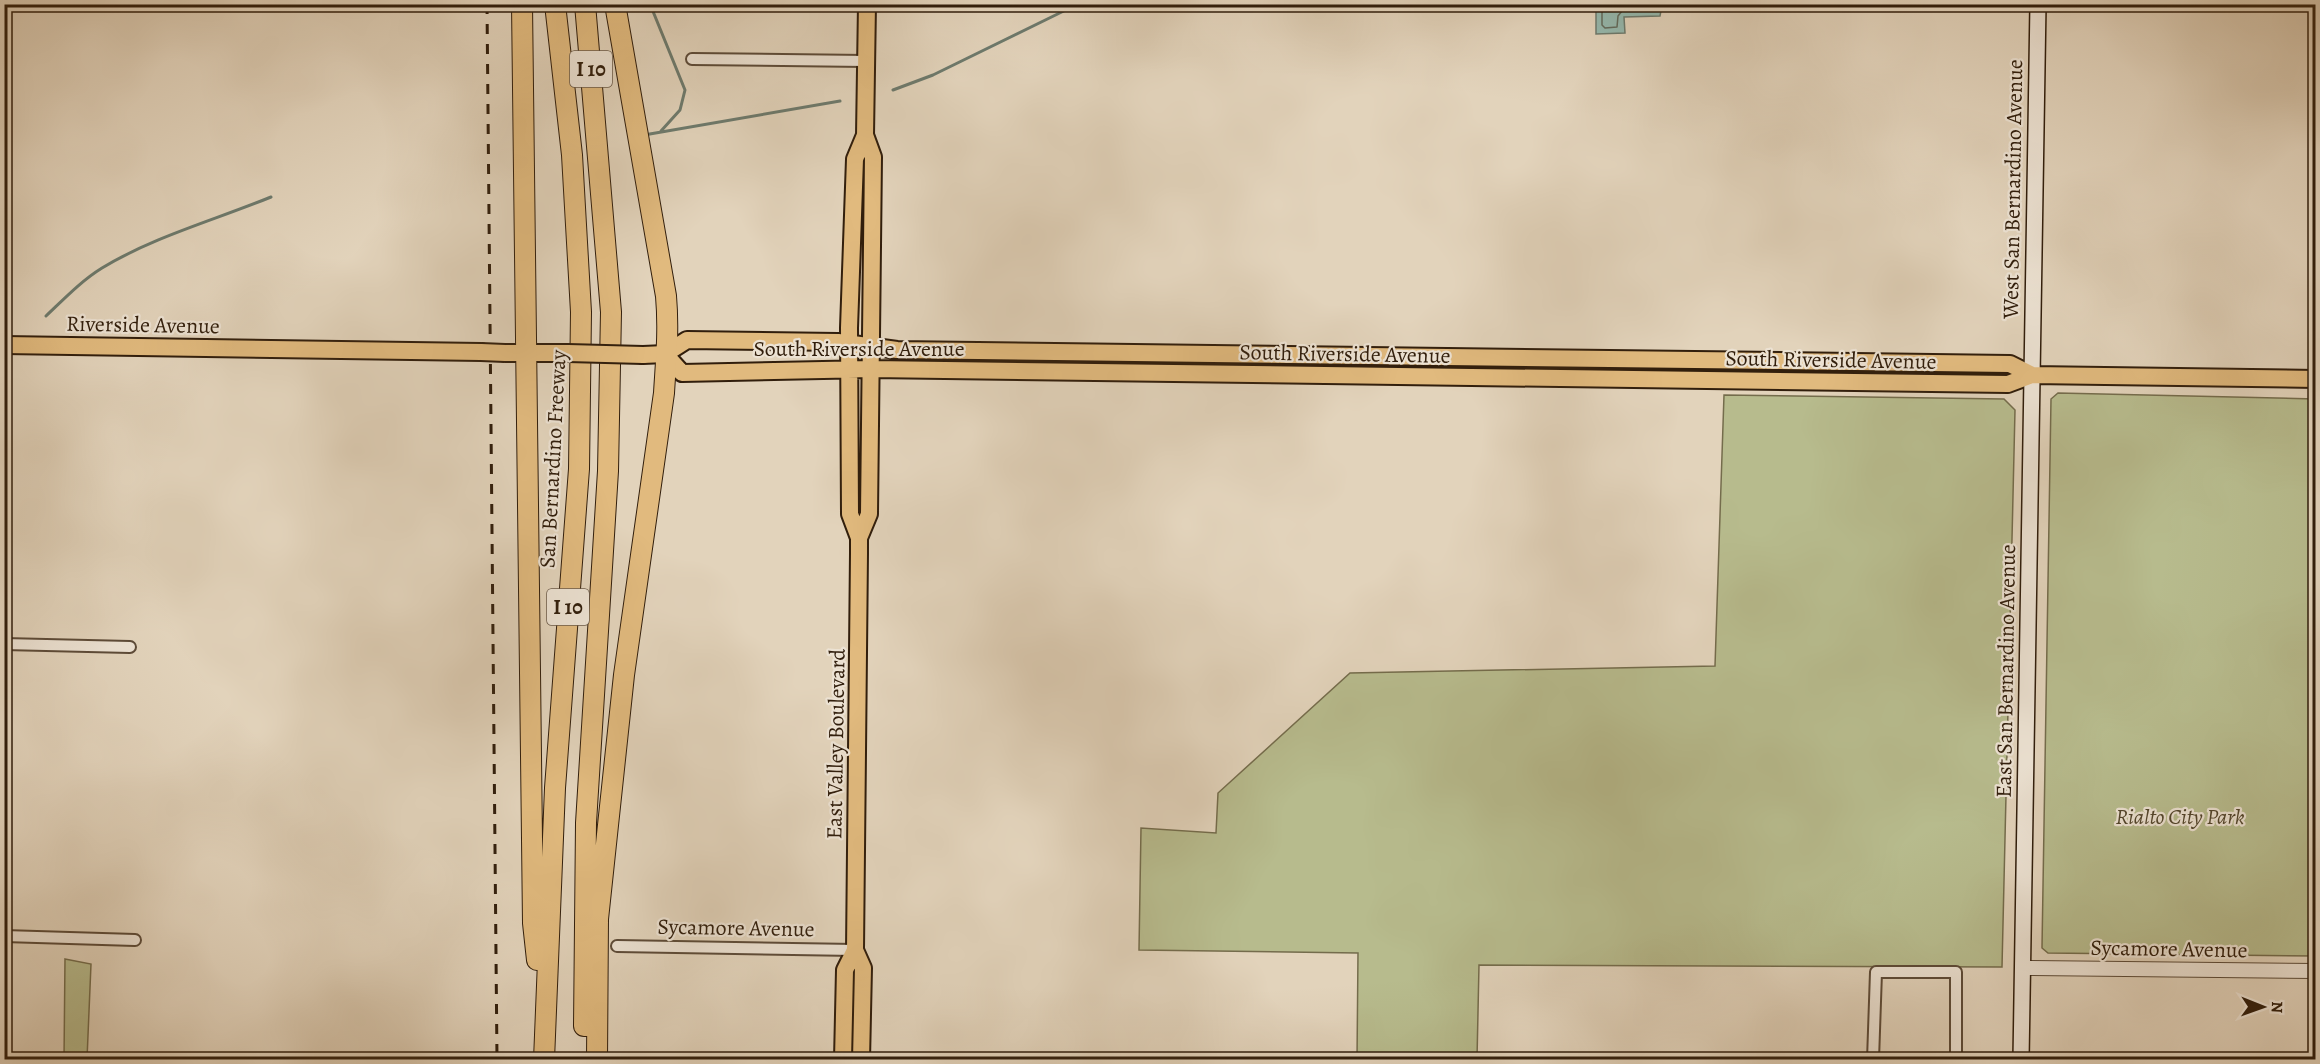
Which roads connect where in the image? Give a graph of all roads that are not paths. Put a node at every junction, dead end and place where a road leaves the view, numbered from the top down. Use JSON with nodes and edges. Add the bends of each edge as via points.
{"nodes":[{"id":1,"x":522,"y":4,"type":"edge"},
{"id":2,"x":555,"y":4,"type":"edge"},
{"id":3,"x":585,"y":4,"type":"edge"},
{"id":4,"x":615,"y":4,"type":"edge"},
{"id":5,"x":867,"y":4,"type":"edge"},
{"id":6,"x":2038,"y":4,"type":"edge"},
{"id":7,"x":692,"y":59,"type":"dead end"},
{"id":8,"x":866,"y":61,"type":"junction"},
{"id":9,"x":864,"y":135,"type":"junction"},
{"id":10,"x":4,"y":345,"type":"edge"},
{"id":11,"x":281,"y":349,"type":"joint"},
{"id":12,"x":536,"y":353,"type":"junction"},
{"id":13,"x":665,"y":354,"type":"junction"},
{"id":14,"x":1458,"y":356,"type":"junction"},
{"id":15,"x":850,"y":358,"type":"junction"},
{"id":16,"x":873,"y":359,"type":"junction"},
{"id":17,"x":2032,"y":375,"type":"junction"},
{"id":18,"x":1393,"y":376,"type":"junction"},
{"id":19,"x":2316,"y":379,"type":"edge"},
{"id":20,"x":859,"y":538,"type":"junction"},
{"id":21,"x":4,"y":644,"type":"edge"},
{"id":22,"x":130,"y":647,"type":"dead end"},
{"id":23,"x":4,"y":936,"type":"edge"},
{"id":24,"x":135,"y":940,"type":"dead end"},
{"id":25,"x":617,"y":946,"type":"dead end"},
{"id":26,"x":855,"y":950,"type":"junction"},
{"id":27,"x":2023,"y":968,"type":"junction"},
{"id":28,"x":2316,"y":971,"type":"edge"},
{"id":29,"x":544,"y":1022,"type":"junction"},
{"id":30,"x":544,"y":1059,"type":"edge"},
{"id":31,"x":584,"y":1059,"type":"edge"},
{"id":32,"x":597,"y":1059,"type":"edge"},
{"id":33,"x":843,"y":1059,"type":"edge"},
{"id":34,"x":861,"y":1059,"type":"edge"},
{"id":35,"x":1873,"y":1059,"type":"edge"},
{"id":36,"x":1956,"y":1059,"type":"edge"},
{"id":37,"x":2021,"y":1059,"type":"edge"}],
"edges":[{"from":1,"to":12,"type":"highway"},
{"from":2,"to":29,"type":"highway","name":"San Bernardino Freeway","number":"I 10","via":[[571,146],[581,312],[579,469],[555,788]]},
{"from":3,"to":31,"type":"highway","number":"I 10","via":[[610,323],[608,471],[586,824]]},
{"from":4,"to":13,"type":"highway","via":[[666,296],[670,333]]},
{"from":5,"to":8,"type":"main road"},
{"from":6,"to":17,"type":"main road","name":"West San Bernardino Avenue"},
{"from":7,"to":8,"type":"street"},
{"from":8,"to":9,"type":"main road"},
{"from":9,"to":15,"type":"main road","name":"East Valley Boulevard","via":[[855,159]]},
{"from":9,"to":16,"type":"main road","name":"East Valley Boulevard","via":[[873,156]]},
{"from":10,"to":11,"type":"main road","name":"Riverside Avenue"},
{"from":11,"to":12,"type":"main road","name":"South Riverside Avenue","bridge":true},
{"from":12,"to":13,"type":"main road","name":"South Riverside Avenue","bridge":true},
{"from":12,"to":29,"type":"highway","via":[[533,923]]},
{"from":13,"to":15,"type":"main road","name":"South Riverside Avenue","via":[[687,340]]},
{"from":13,"to":15,"type":"main road","name":"South Riverside Avenue","via":[[682,373]]},
{"from":13,"to":32,"type":"highway","via":[[664,393],[624,675],[598,920]]},
{"from":14,"to":16,"type":"main road","name":"South Riverside Avenue"},
{"from":14,"to":17,"type":"main road","name":"South Riverside Avenue","via":[[2010,364]]},
{"from":14,"to":18,"type":"main road","via":[[1449,366],[1405,368]]},
{"from":15,"to":16,"type":"main road","name":"South Riverside Avenue"},
{"from":15,"to":16,"type":"main road","name":"South Riverside Avenue"},
{"from":15,"to":20,"type":"main road","name":"East Valley Boulevard","via":[[850,514]]},
{"from":16,"to":18,"type":"main road","name":"South Riverside Avenue"},
{"from":16,"to":20,"type":"main road","name":"East Valley Boulevard","via":[[869,514]]},
{"from":17,"to":18,"type":"main road","name":"South Riverside Avenue","via":[[2008,384]]},
{"from":17,"to":19,"type":"main road","name":"South Riverside Avenue"},
{"from":17,"to":27,"type":"main road","name":"East San Bernardino Avenue"},
{"from":20,"to":26,"type":"main road","name":"East Valley Boulevard"},
{"from":21,"to":22,"type":"street"},
{"from":23,"to":24,"type":"street"},
{"from":25,"to":26,"type":"street","name":"Sycamore Avenue"},
{"from":26,"to":33,"type":"main road","via":[[845,970]]},
{"from":26,"to":34,"type":"main road","via":[[863,968]]},
{"from":27,"to":28,"type":"street","name":"Sycamore Avenue"},
{"from":27,"to":37,"type":"main road","name":"East San Bernardino Avenue"},
{"from":29,"to":30,"type":"highway","name":"San Bernardino Freeway","number":"I 10"},
{"from":35,"to":36,"type":"street","via":[[1876,972],[1956,972]]}]}
